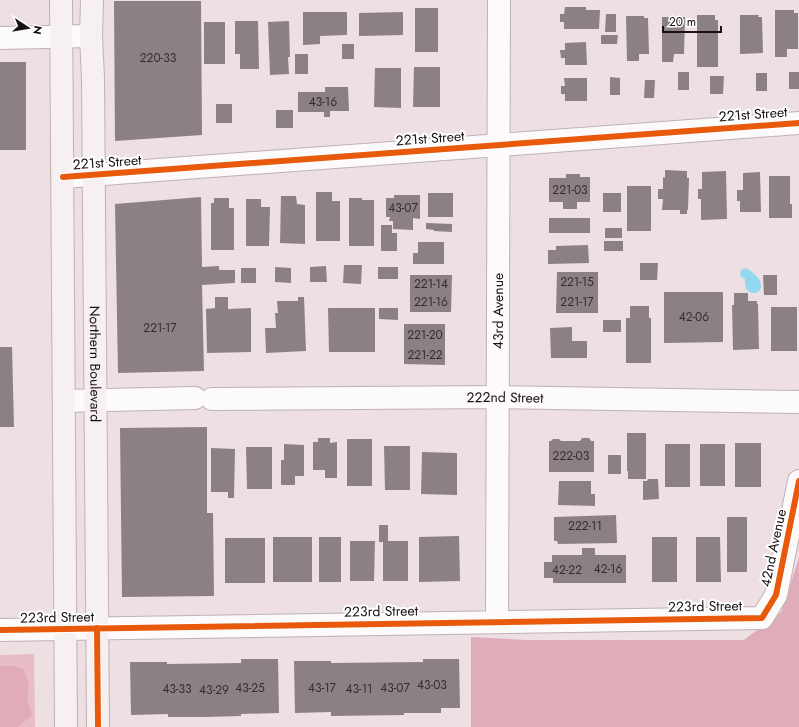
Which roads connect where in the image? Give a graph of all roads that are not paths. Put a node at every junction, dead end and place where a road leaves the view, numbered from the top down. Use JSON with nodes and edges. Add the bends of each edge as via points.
{"nodes":[{"id":1,"x":61,"y":0,"type":"edge"},
{"id":2,"x":92,"y":0,"type":"edge"},
{"id":3,"x":499,"y":0,"type":"edge"},
{"id":4,"x":91,"y":36,"type":"junction"},
{"id":5,"x":61,"y":37,"type":"junction"},
{"id":6,"x":0,"y":38,"type":"edge"},
{"id":7,"x":799,"y":123,"type":"edge"},
{"id":8,"x":499,"y":145,"type":"junction"},
{"id":9,"x":94,"y":175,"type":"junction"},
{"id":10,"x":63,"y":177,"type":"junction"},
{"id":11,"x":498,"y":397,"type":"junction"},
{"id":12,"x":95,"y":400,"type":"junction"},
{"id":13,"x":64,"y":401,"type":"junction"},
{"id":14,"x":799,"y":402,"type":"edge"},
{"id":15,"x":799,"y":481,"type":"edge"},
{"id":16,"x":762,"y":618,"type":"joint"},
{"id":17,"x":498,"y":621,"type":"junction"},
{"id":18,"x":97,"y":628,"type":"junction"},
{"id":19,"x":66,"y":629,"type":"junction"},
{"id":20,"x":0,"y":630,"type":"edge"},
{"id":21,"x":66,"y":727,"type":"edge"},
{"id":22,"x":98,"y":727,"type":"edge"}],
"edges":[{"from":1,"to":5,"type":"main road"},
{"from":2,"to":4,"type":"main road","name":"Northern Boulevard"},
{"from":3,"to":8,"type":"street","name":"43rd Avenue"},
{"from":4,"to":5,"type":"street"},
{"from":4,"to":9,"type":"main road","name":"Northern Boulevard"},
{"from":5,"to":6,"type":"street"},
{"from":5,"to":10,"type":"main road"},
{"from":7,"to":8,"type":"street","name":"221st Street"},
{"from":8,"to":9,"type":"street","name":"221st Street"},
{"from":8,"to":11,"type":"street","name":"43rd Avenue"},
{"from":9,"to":10,"type":"street","name":"221st Street"},
{"from":9,"to":12,"type":"main road","name":"Northern Boulevard"},
{"from":10,"to":13,"type":"main road"},
{"from":11,"to":12,"type":"street","name":"222nd Street"},
{"from":11,"to":14,"type":"street","name":"222nd Street"},
{"from":11,"to":17,"type":"street","name":"43rd Avenue"},
{"from":12,"to":13,"type":"street","name":"222nd Street"},
{"from":12,"to":18,"type":"main road","name":"Northern Boulevard"},
{"from":13,"to":19,"type":"main road"},
{"from":15,"to":16,"type":"street","name":"42nd Avenue","via":[[776,595]]},
{"from":16,"to":17,"type":"street","name":"223rd Street"},
{"from":17,"to":18,"type":"street","name":"223rd Street"},
{"from":18,"to":19,"type":"street","name":"223rd Street"},
{"from":18,"to":22,"type":"main road","name":"Northern Boulevard"},
{"from":19,"to":20,"type":"street","name":"223rd Street"},
{"from":19,"to":21,"type":"main road"}]}
